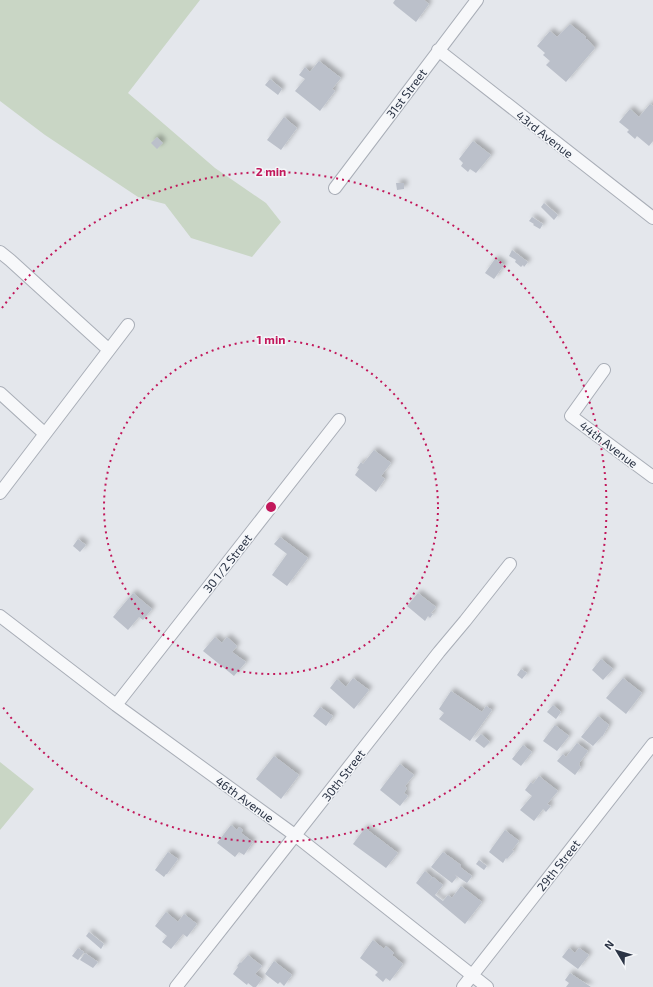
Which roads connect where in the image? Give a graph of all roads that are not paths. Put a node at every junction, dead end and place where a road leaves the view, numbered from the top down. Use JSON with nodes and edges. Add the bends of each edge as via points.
{"nodes":[{"id":1,"x":477,"y":0,"type":"edge"},
{"id":2,"x":438,"y":50,"type":"junction"},
{"id":3,"x":335,"y":188,"type":"dead end"},
{"id":4,"x":653,"y":218,"type":"edge"},
{"id":5,"x":0,"y":252,"type":"edge"},
{"id":6,"x":128,"y":324,"type":"dead end"},
{"id":7,"x":109,"y":350,"type":"junction"},
{"id":8,"x":604,"y":370,"type":"dead end"},
{"id":9,"x":0,"y":393,"type":"edge"},
{"id":10,"x":339,"y":420,"type":"dead end"},
{"id":11,"x":45,"y":434,"type":"junction"},
{"id":12,"x":653,"y":477,"type":"edge"},
{"id":13,"x":0,"y":492,"type":"edge"},
{"id":14,"x":510,"y":564,"type":"dead end"},
{"id":15,"x":0,"y":616,"type":"edge"},
{"id":16,"x":116,"y":705,"type":"junction"},
{"id":17,"x":653,"y":744,"type":"edge"},
{"id":18,"x":296,"y":836,"type":"junction"},
{"id":19,"x":472,"y":976,"type":"junction"},
{"id":20,"x":176,"y":987,"type":"edge"},
{"id":21,"x":463,"y":987,"type":"edge"},
{"id":22,"x":487,"y":987,"type":"edge"}],
"edges":[{"from":1,"to":2,"type":"street","name":"31st Street"},
{"from":2,"to":3,"type":"street","name":"31st Street"},
{"from":2,"to":4,"type":"street","name":"43rd Avenue"},
{"from":5,"to":7,"type":"street"},
{"from":6,"to":7,"type":"street"},
{"from":7,"to":11,"type":"street"},
{"from":8,"to":12,"type":"street","name":"44th Avenue","via":[[571,416]]},
{"from":9,"to":11,"type":"street"},
{"from":10,"to":16,"type":"street","name":"30 1/2 Street"},
{"from":11,"to":13,"type":"street"},
{"from":14,"to":18,"type":"street","name":"30th Street"},
{"from":15,"to":16,"type":"street","name":"46th Avenue"},
{"from":16,"to":18,"type":"street","name":"46th Avenue"},
{"from":17,"to":19,"type":"street","name":"29th Street"},
{"from":18,"to":19,"type":"street","name":"46th Avenue"},
{"from":18,"to":20,"type":"street","name":"30th Street"},
{"from":19,"to":21,"type":"street","name":"29th Street"},
{"from":19,"to":22,"type":"street","name":"46th Avenue"}]}
